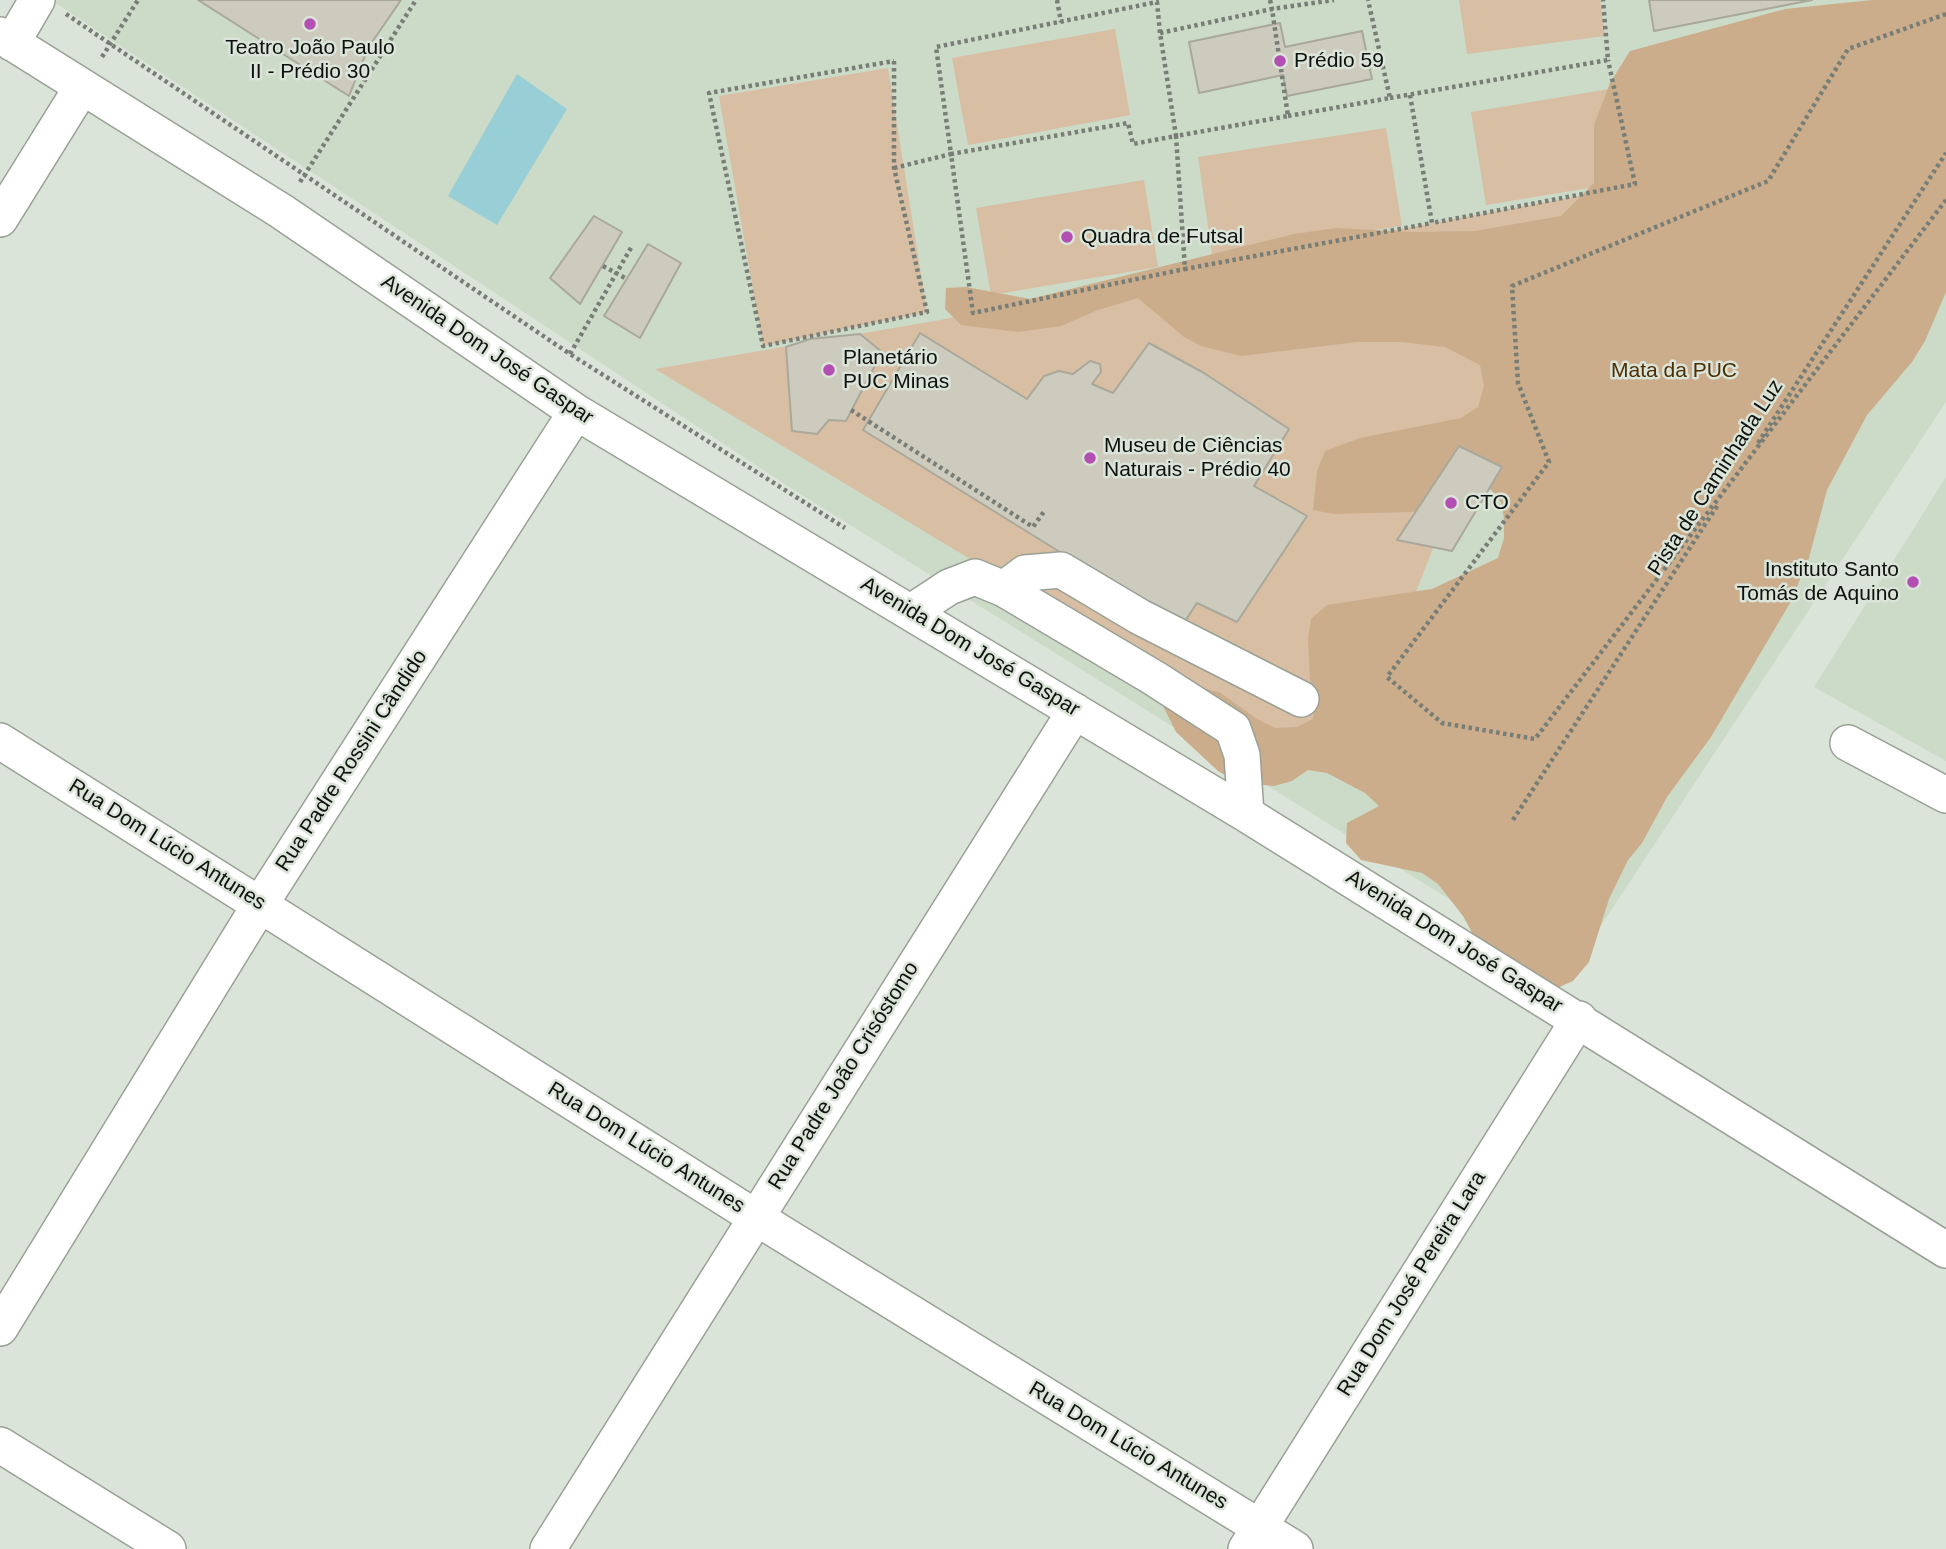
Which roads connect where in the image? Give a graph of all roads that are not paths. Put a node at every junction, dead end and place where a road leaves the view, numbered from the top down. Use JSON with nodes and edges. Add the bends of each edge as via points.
{"nodes":[{"id":1,"x":47,"y":4,"type":"edge"},
{"id":2,"x":6,"y":39,"type":"edge"},
{"id":3,"x":82,"y":87,"type":"junction"},
{"id":4,"x":0,"y":219,"type":"edge"},
{"id":5,"x":576,"y":411,"type":"junction"},
{"id":6,"x":1004,"y":589,"type":"junction"},
{"id":7,"x":911,"y":612,"type":"junction"},
{"id":8,"x":1301,"y":698,"type":"dead end"},
{"id":9,"x":1075,"y":710,"type":"junction"},
{"id":10,"x":0,"y":741,"type":"edge"},
{"id":11,"x":1848,"y":743,"type":"dead end"},
{"id":12,"x":1946,"y":795,"type":"edge"},
{"id":13,"x":1246,"y":814,"type":"junction"},
{"id":14,"x":261,"y":903,"type":"junction"},
{"id":15,"x":1579,"y":1019,"type":"junction"},
{"id":16,"x":755,"y":1217,"type":"junction"},
{"id":17,"x":1946,"y":1250,"type":"edge"},
{"id":18,"x":0,"y":1328,"type":"edge"},
{"id":19,"x":0,"y":1445,"type":"edge"},
{"id":20,"x":1253,"y":1538,"type":"edge"},
{"id":21,"x":168,"y":1549,"type":"edge"},
{"id":22,"x":548,"y":1549,"type":"edge"},
{"id":23,"x":1295,"y":1549,"type":"edge"}],
"edges":[{"from":1,"to":2,"type":"street"},
{"from":2,"to":3,"type":"street","name":"Avenida Dom José Gaspar"},
{"from":3,"to":4,"type":"street"},
{"from":3,"to":5,"type":"street","name":"Avenida Dom José Gaspar","via":[[281,211]]},
{"from":5,"to":7,"type":"street","name":"Avenida Dom José Gaspar"},
{"from":5,"to":14,"type":"street","name":"Rua Padre Rossini Cândido"},
{"from":6,"to":7,"type":"street","via":[[975,577],[949,587]]},
{"from":6,"to":8,"type":"street","via":[[1025,573],[1061,570],[1140,617]]},
{"from":6,"to":13,"type":"street","via":[[1233,729],[1242,755]]},
{"from":7,"to":9,"type":"street","name":"Avenida Dom José Gaspar"},
{"from":9,"to":13,"type":"street","name":"Avenida Dom José Gaspar"},
{"from":9,"to":16,"type":"street","name":"Rua Padre João Crisóstomo"},
{"from":10,"to":14,"type":"street","name":"Rua Dom Lúcio Antunes"},
{"from":11,"to":12,"type":"street"},
{"from":13,"to":15,"type":"street","name":"Avenida Dom José Gaspar"},
{"from":14,"to":16,"type":"street","name":"Rua Dom Lúcio Antunes"},
{"from":14,"to":18,"type":"street","name":"Rua Padre Rossini Cândido"},
{"from":15,"to":17,"type":"street","name":"Avenida Dom José Gaspar"},
{"from":15,"to":20,"type":"street","name":"Rua Dom José Pereira Lara"},
{"from":16,"to":20,"type":"street","name":"Rua Dom Lúcio Antunes"},
{"from":16,"to":22,"type":"street","name":"Rua Padre João Crisóstomo"},
{"from":19,"to":21,"type":"street"},
{"from":20,"to":23,"type":"street","name":"Rua Dom Lúcio Antunes"}]}
